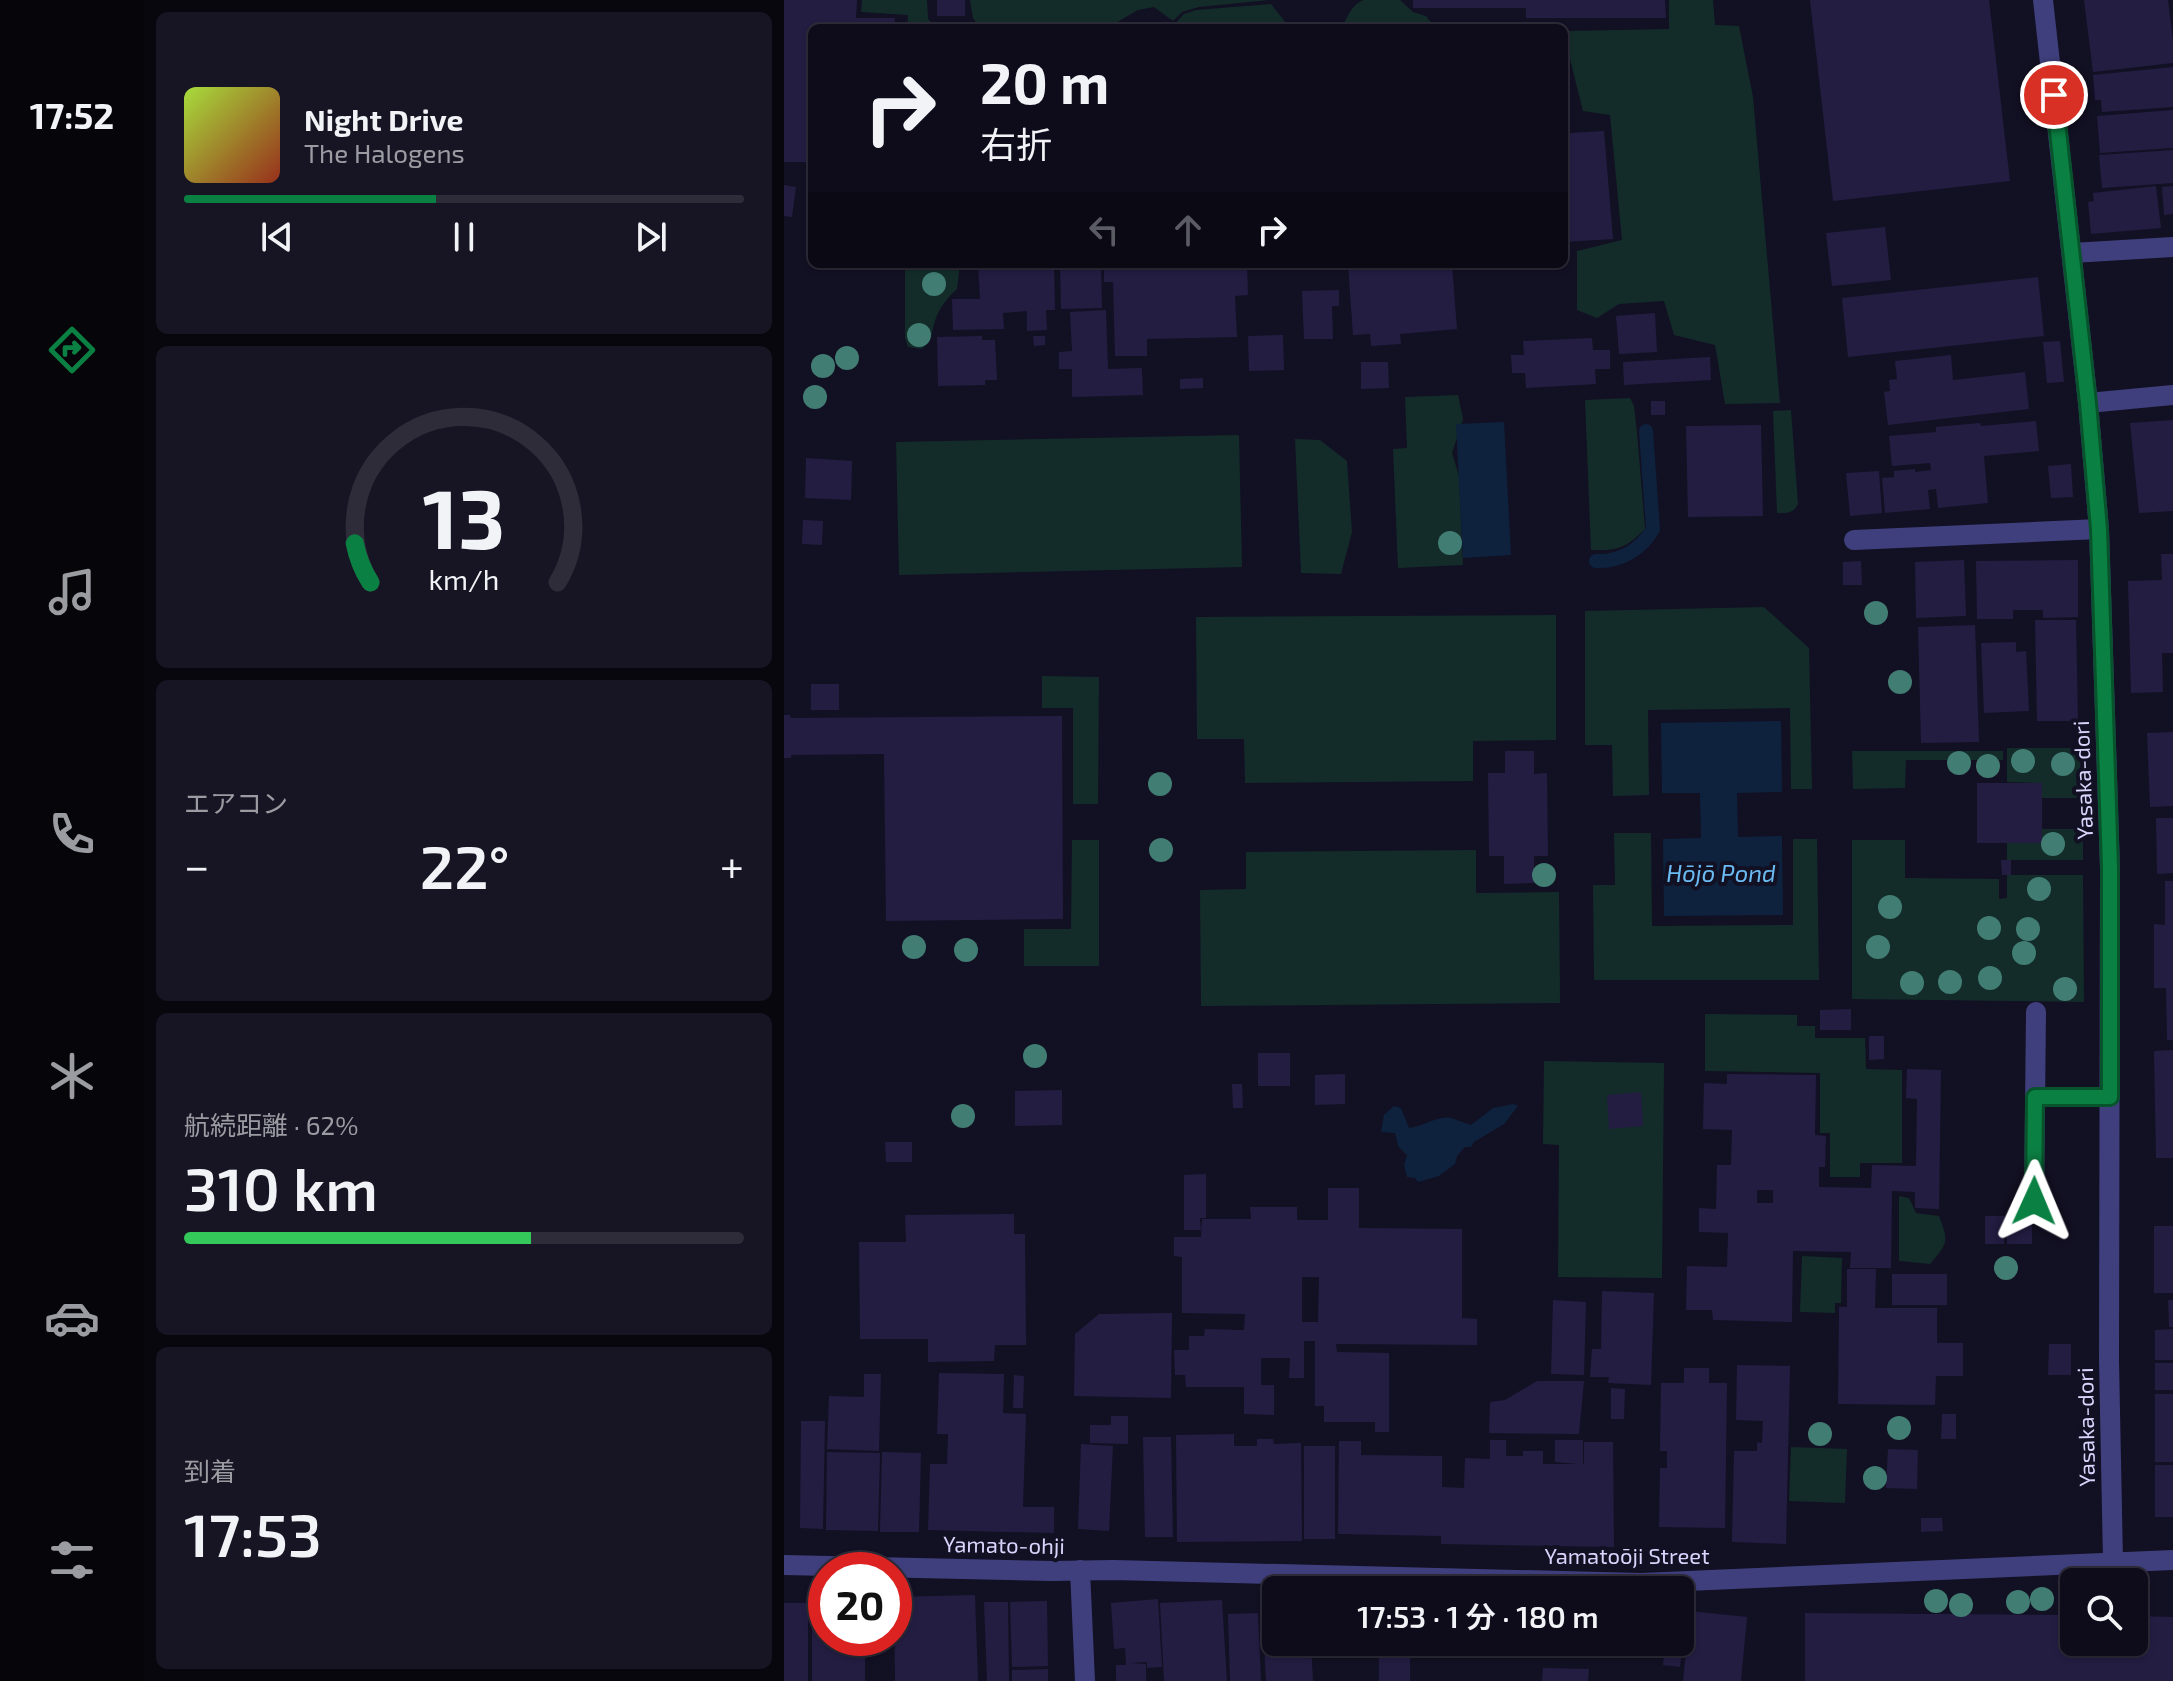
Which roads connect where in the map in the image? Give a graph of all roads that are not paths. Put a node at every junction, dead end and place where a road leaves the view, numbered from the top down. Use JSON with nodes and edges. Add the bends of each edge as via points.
{"nodes":[{"id":1,"x":2043,"y":0,"type":"edge"},
{"id":2,"x":2173,"y":247,"type":"edge"},
{"id":3,"x":2072,"y":253,"type":"junction"},
{"id":4,"x":2173,"y":395,"type":"edge"},
{"id":5,"x":2088,"y":403,"type":"junction"},
{"id":6,"x":2099,"y":529,"type":"junction"},
{"id":7,"x":1854,"y":540,"type":"dead end"},
{"id":8,"x":2036,"y":1012,"type":"dead end"},
{"id":9,"x":2035,"y":1097,"type":"junction"},
{"id":10,"x":2110,"y":1097,"type":"junction"},
{"id":11,"x":2034,"y":1201,"type":"dead end"},
{"id":12,"x":2173,"y":1560,"type":"edge"},
{"id":13,"x":2113,"y":1561,"type":"junction"},
{"id":14,"x":784,"y":1565,"type":"edge"},
{"id":15,"x":1080,"y":1570,"type":"junction"},
{"id":16,"x":1085,"y":1681,"type":"edge"}],
"edges":[{"from":1,"to":3,"type":"street","name":"Yasaka-dori"},
{"from":2,"to":3,"type":"street"},
{"from":3,"to":5,"type":"street","name":"Yasaka-dori"},
{"from":4,"to":5,"type":"street"},
{"from":5,"to":6,"type":"street","name":"Yasaka-dori"},
{"from":6,"to":7,"type":"street"},
{"from":6,"to":10,"type":"street","name":"Yasaka-dori","via":[[2110,868]]},
{"from":8,"to":9,"type":"street"},
{"from":9,"to":10,"type":"street"},
{"from":9,"to":11,"type":"street"},
{"from":10,"to":13,"type":"street","name":"Yasaka-dori"},
{"from":12,"to":13,"type":"street","name":"Yamatoōji Street"},
{"from":13,"to":15,"type":"street","name":"Yamatoōji Street","via":[[1653,1583]]},
{"from":14,"to":15,"type":"street","name":"Yamato-ohji"},
{"from":15,"to":16,"type":"street"}]}
